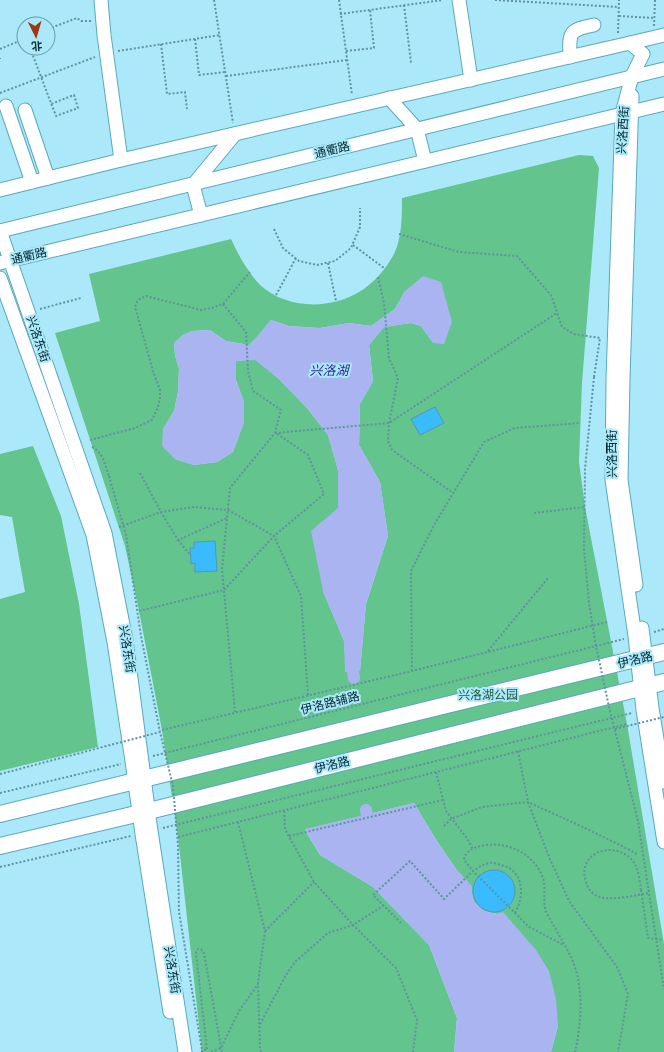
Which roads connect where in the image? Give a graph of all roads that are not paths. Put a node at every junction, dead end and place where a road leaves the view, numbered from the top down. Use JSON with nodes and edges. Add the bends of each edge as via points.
{"nodes":[{"id":1,"x":101,"y":0,"type":"edge"},
{"id":2,"x":459,"y":0,"type":"edge"},
{"id":3,"x":594,"y":25,"type":"dead end"},
{"id":4,"x":659,"y":36,"type":"edge"},
{"id":5,"x":624,"y":44,"type":"junction"},
{"id":6,"x":570,"y":57,"type":"junction"},
{"id":7,"x":664,"y":69,"type":"edge"},
{"id":8,"x":632,"y":76,"type":"junction"},
{"id":9,"x":471,"y":80,"type":"junction"},
{"id":10,"x":389,"y":98,"type":"junction"},
{"id":11,"x":664,"y":104,"type":"edge"},
{"id":12,"x":6,"y":106,"type":"dead end"},
{"id":13,"x":25,"y":110,"type":"dead end"},
{"id":14,"x":627,"y":113,"type":"junction"},
{"id":15,"x":417,"y":129,"type":"junction"},
{"id":16,"x":235,"y":134,"type":"junction"},
{"id":17,"x":122,"y":160,"type":"junction"},
{"id":18,"x":426,"y":161,"type":"junction"},
{"id":19,"x":48,"y":178,"type":"junction"},
{"id":20,"x":32,"y":182,"type":"junction"},
{"id":21,"x":193,"y":185,"type":"junction"},
{"id":22,"x":0,"y":190,"type":"edge"},
{"id":23,"x":201,"y":215,"type":"junction"},
{"id":24,"x":0,"y":231,"type":"edge"},
{"id":25,"x":5,"y":261,"type":"edge"},
{"id":26,"x":0,"y":278,"type":"edge"},
{"id":27,"x":664,"y":652,"type":"edge"},
{"id":28,"x":641,"y":658,"type":"junction"},
{"id":29,"x":651,"y":685,"type":"edge"},
{"id":30,"x":137,"y":760,"type":"junction"},
{"id":31,"x":140,"y":780,"type":"junction"},
{"id":32,"x":664,"y":782,"type":"edge"},
{"id":33,"x":144,"y":812,"type":"junction"},
{"id":34,"x":0,"y":814,"type":"edge"},
{"id":35,"x":664,"y":842,"type":"edge"},
{"id":36,"x":0,"y":846,"type":"edge"},
{"id":37,"x":176,"y":1052,"type":"edge"},
{"id":38,"x":185,"y":1052,"type":"edge"}],
"edges":[{"from":1,"to":17,"type":"street"},
{"from":2,"to":9,"type":"street"},
{"from":3,"to":6,"type":"street","via":[[576,29],[571,35]]},
{"from":4,"to":5,"type":"street"},
{"from":5,"to":6,"type":"street"},
{"from":5,"to":8,"type":"street","name":"兴洛西街","via":[[643,54]]},
{"from":6,"to":9,"type":"street"},
{"from":7,"to":8,"type":"street","name":"通衢路"},
{"from":8,"to":14,"type":"street","name":"兴洛西街"},
{"from":8,"to":15,"type":"street","name":"通衢路"},
{"from":9,"to":10,"type":"street"},
{"from":10,"to":15,"type":"street"},
{"from":10,"to":16,"type":"street"},
{"from":11,"to":14,"type":"street","name":"通衢路"},
{"from":12,"to":20,"type":"street"},
{"from":13,"to":19,"type":"street"},
{"from":14,"to":18,"type":"street","name":"通衢路"},
{"from":14,"to":28,"type":"street","name":"兴洛西街","via":[[613,378],[612,480]]},
{"from":15,"to":18,"type":"street"},
{"from":15,"to":21,"type":"street","name":"通衢路"},
{"from":16,"to":17,"type":"street"},
{"from":16,"to":21,"type":"street"},
{"from":17,"to":19,"type":"street"},
{"from":18,"to":23,"type":"street","name":"通衢路"},
{"from":19,"to":20,"type":"street"},
{"from":20,"to":22,"type":"street"},
{"from":21,"to":23,"type":"street"},
{"from":21,"to":24,"type":"street","name":"通衢路"},
{"from":23,"to":25,"type":"street","name":"通衢路"},
{"from":24,"to":25,"type":"street","name":"兴洛东街"},
{"from":25,"to":30,"type":"street","name":"兴洛东街","via":[[105,533],[126,640]]},
{"from":26,"to":30,"type":"street","name":"兴洛东街","via":[[93,535]]},
{"from":27,"to":28,"type":"main road","name":"伊洛路"},
{"from":28,"to":29,"type":"street","name":"兴洛西街"},
{"from":28,"to":31,"type":"main road","name":"伊洛路"},
{"from":29,"to":32,"type":"street","name":"兴洛西街"},
{"from":29,"to":33,"type":"main road","name":"伊洛路"},
{"from":29,"to":35,"type":"street","name":"兴洛西街","via":[[643,710]]},
{"from":30,"to":31,"type":"street","name":"兴洛东街"},
{"from":31,"to":33,"type":"street","name":"兴洛东街"},
{"from":31,"to":34,"type":"main road","name":"伊洛路"},
{"from":33,"to":36,"type":"main road","name":"伊洛路"},
{"from":33,"to":37,"type":"street","name":"兴洛东街"},
{"from":33,"to":38,"type":"street","name":"兴洛东街"}]}
